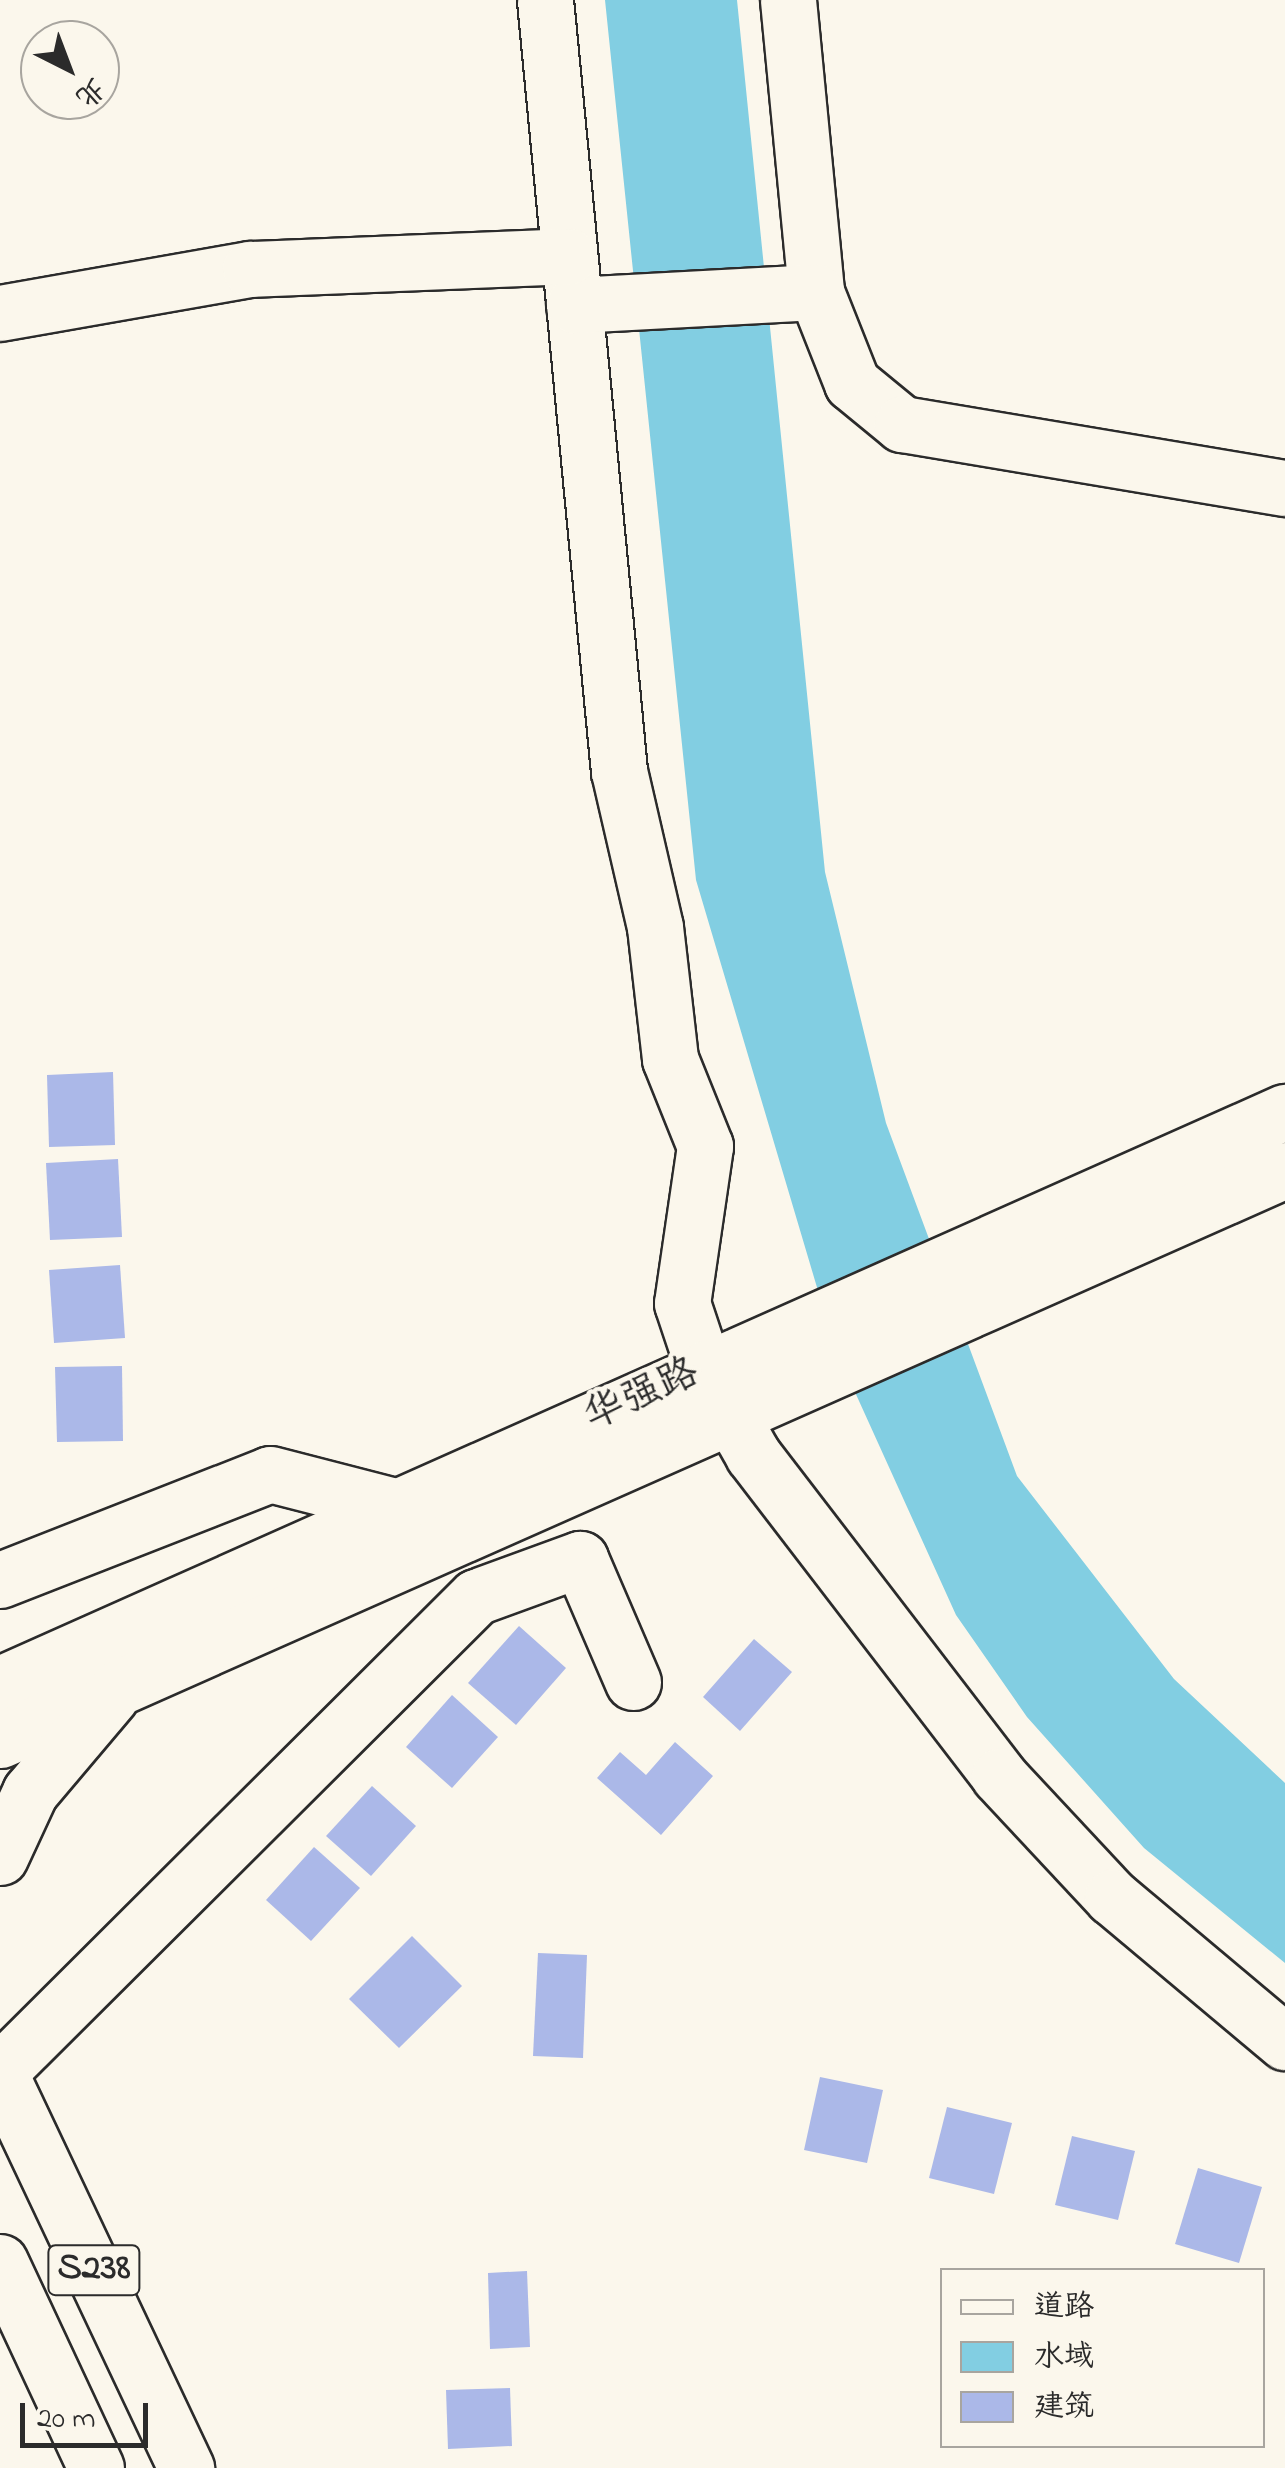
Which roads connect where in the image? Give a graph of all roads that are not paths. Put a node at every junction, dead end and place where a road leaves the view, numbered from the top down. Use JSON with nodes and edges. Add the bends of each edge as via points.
{"nodes":[{"id":1,"x":545,"y":0,"type":"edge"},
{"id":2,"x":788,"y":0,"type":"edge"},
{"id":3,"x":572,"y":280,"type":"junction"},
{"id":4,"x":816,"y":292,"type":"junction"},
{"id":5,"x":0,"y":314,"type":"edge"},
{"id":6,"x":1285,"y":488,"type":"edge"},
{"id":7,"x":1285,"y":1112,"type":"edge"},
{"id":8,"x":1285,"y":1170,"type":"edge"},
{"id":9,"x":716,"y":1391,"type":"junction"},
{"id":10,"x":391,"y":1505,"type":"junction"},
{"id":11,"x":0,"y":1580,"type":"edge"},
{"id":12,"x":64,"y":1655,"type":"junction"},
{"id":13,"x":0,"y":1663,"type":"edge"},
{"id":14,"x":633,"y":1682,"type":"dead end"},
{"id":15,"x":0,"y":1684,"type":"edge"},
{"id":16,"x":118,"y":1687,"type":"junction"},
{"id":17,"x":0,"y":1740,"type":"edge"},
{"id":18,"x":0,"y":1857,"type":"edge"},
{"id":19,"x":1285,"y":2042,"type":"edge"},
{"id":20,"x":0,"y":2073,"type":"edge"},
{"id":21,"x":0,"y":2262,"type":"edge"},
{"id":22,"x":96,"y":2468,"type":"edge"},
{"id":23,"x":186,"y":2468,"type":"edge"}],
"edges":[{"from":1,"to":3,"type":"street"},
{"from":2,"to":4,"type":"street"},
{"from":3,"to":4,"type":"street"},
{"from":3,"to":5,"type":"street","via":[[250,268]]},
{"from":3,"to":9,"type":"street","via":[[619,771],[655,927],[670,1060],[706,1146],[682,1303]]},
{"from":4,"to":6,"type":"street","via":[[852,382],[902,424]]},
{"from":7,"to":9,"type":"street","name":"华强路"},
{"from":8,"to":9,"type":"street","name":"华强路"},
{"from":9,"to":10,"type":"street","name":"华强路"},
{"from":9,"to":16,"type":"street","name":"华强路"},
{"from":9,"to":19,"type":"street","via":[[1000,1776],[1112,1898]]},
{"from":10,"to":11,"type":"street","via":[[270,1474]]},
{"from":10,"to":12,"type":"street","name":"华强路"},
{"from":12,"to":13,"type":"street"},
{"from":12,"to":15,"type":"street","name":"华强路"},
{"from":14,"to":20,"type":"street","via":[[580,1559],[476,1598]]},
{"from":16,"to":17,"type":"street","name":"华强路"},
{"from":16,"to":18,"type":"street","via":[[30,1792]]},
{"from":20,"to":23,"type":"street","number":"S238"},
{"from":21,"to":22,"type":"street","number":"S238"}]}
